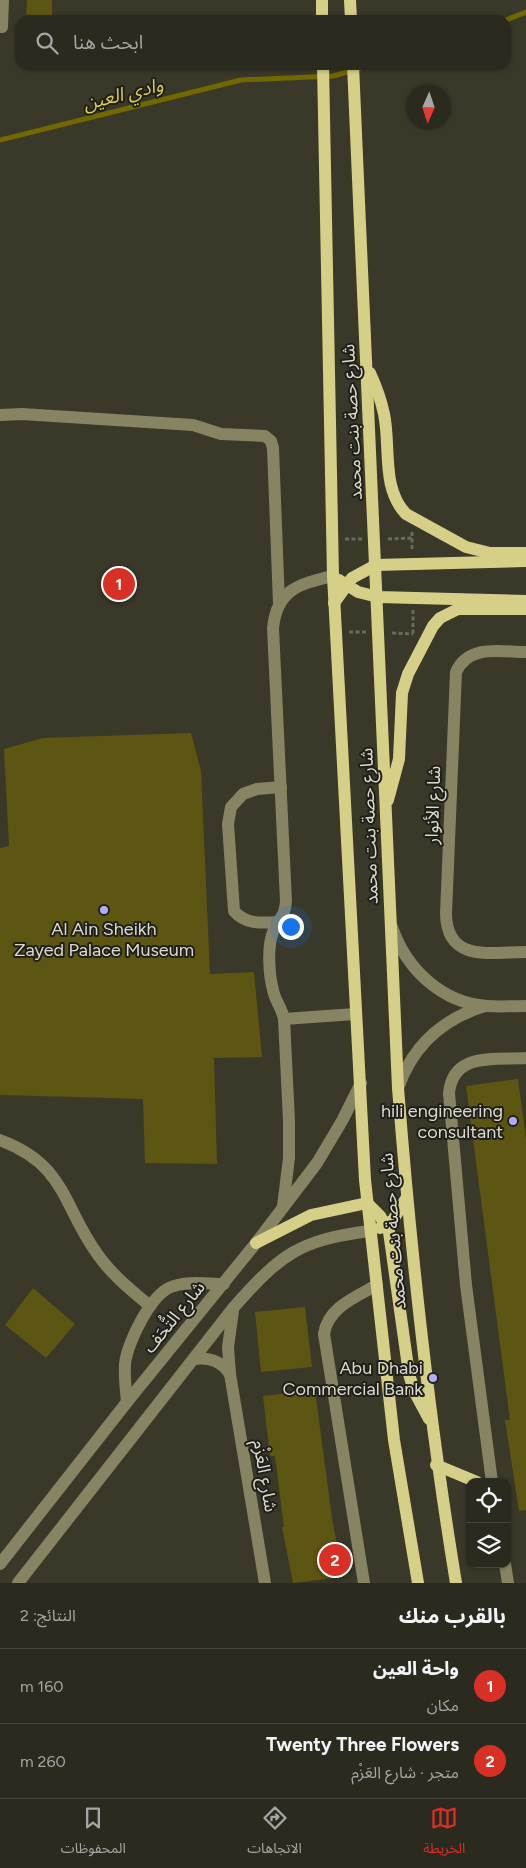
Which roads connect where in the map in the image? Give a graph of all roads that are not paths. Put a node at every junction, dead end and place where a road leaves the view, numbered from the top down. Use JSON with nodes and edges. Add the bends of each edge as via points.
{"nodes":[{"id":1,"x":3,"y":0,"type":"edge"},
{"id":2,"x":322,"y":0,"type":"edge"},
{"id":3,"x":350,"y":0,"type":"edge"},
{"id":4,"x":322,"y":15,"type":"edge"},
{"id":5,"x":351,"y":15,"type":"edge"},
{"id":6,"x":2,"y":27,"type":"dead end"},
{"id":7,"x":323,"y":70,"type":"edge"},
{"id":8,"x":353,"y":70,"type":"edge"},
{"id":9,"x":367,"y":367,"type":"junction"},
{"id":10,"x":0,"y":415,"type":"edge"},
{"id":11,"x":526,"y":553,"type":"edge"},
{"id":12,"x":526,"y":561,"type":"edge"},
{"id":13,"x":376,"y":565,"type":"junction"},
{"id":14,"x":333,"y":576,"type":"junction"},
{"id":15,"x":346,"y":584,"type":"junction"},
{"id":16,"x":378,"y":598,"type":"junction"},
{"id":17,"x":526,"y":601,"type":"edge"},
{"id":18,"x":334,"y":603,"type":"junction"},
{"id":19,"x":279,"y":604,"type":"junction"},
{"id":20,"x":526,"y":609,"type":"edge"},
{"id":21,"x":526,"y":652,"type":"edge"},
{"id":22,"x":281,"y":787,"type":"junction"},
{"id":23,"x":386,"y":805,"type":"junction"},
{"id":24,"x":280,"y":922,"type":"junction"},
{"id":25,"x":390,"y":922,"type":"junction"},
{"id":26,"x":526,"y":952,"type":"edge"},
{"id":27,"x":486,"y":1006,"type":"junction"},
{"id":28,"x":526,"y":1006,"type":"edge"},
{"id":29,"x":355,"y":1014,"type":"junction"},
{"id":30,"x":284,"y":1019,"type":"junction"},
{"id":31,"x":526,"y":1058,"type":"edge"},
{"id":32,"x":361,"y":1083,"type":"junction"},
{"id":33,"x":398,"y":1088,"type":"junction"},
{"id":34,"x":0,"y":1140,"type":"edge"},
{"id":35,"x":407,"y":1196,"type":"junction"},
{"id":36,"x":367,"y":1203,"type":"junction"},
{"id":37,"x":283,"y":1206,"type":"junction"},
{"id":38,"x":386,"y":1226,"type":"junction"},
{"id":39,"x":370,"y":1231,"type":"junction"},
{"id":40,"x":256,"y":1243,"type":"junction"},
{"id":41,"x":224,"y":1284,"type":"junction"},
{"id":42,"x":376,"y":1285,"type":"junction"},
{"id":43,"x":150,"y":1306,"type":"junction"},
{"id":44,"x":234,"y":1307,"type":"junction"},
{"id":45,"x":194,"y":1359,"type":"junction"},
{"id":46,"x":230,"y":1374,"type":"junction"},
{"id":47,"x":127,"y":1402,"type":"junction"},
{"id":48,"x":432,"y":1424,"type":"junction"},
{"id":49,"x":436,"y":1465,"type":"junction"},
{"id":50,"x":467,"y":1478,"type":"edge"},
{"id":51,"x":491,"y":1478,"type":"edge"},
{"id":52,"x":0,"y":1564,"type":"edge"},
{"id":53,"x":506,"y":1568,"type":"edge"},
{"id":54,"x":18,"y":1583,"type":"edge"},
{"id":55,"x":265,"y":1583,"type":"edge"},
{"id":56,"x":364,"y":1583,"type":"edge"},
{"id":57,"x":418,"y":1583,"type":"edge"},
{"id":58,"x":456,"y":1583,"type":"edge"},
{"id":59,"x":508,"y":1583,"type":"edge"}],
"edges":[{"from":1,"to":6,"type":"street"},
{"from":2,"to":4,"type":"main road"},
{"from":3,"to":5,"type":"main road"},
{"from":7,"to":14,"type":"main road","name":"شارع حصة بنت محمد"},
{"from":8,"to":9,"type":"main road","name":"شارع حصة بنت محمد"},
{"from":9,"to":11,"type":"main road","via":[[384,415],[391,486],[399,506],[406,514],[466,547],[490,553]]},
{"from":9,"to":13,"type":"main road","name":"شارع حصة بنت محمد"},
{"from":10,"to":19,"type":"street","via":[[193,424],[221,434],[265,436],[273,448]]},
{"from":12,"to":13,"type":"main road"},
{"from":13,"to":15,"type":"main road","via":[[360,572]]},
{"from":13,"to":16,"type":"main road","name":"شارع حصة بنت محمد"},
{"from":14,"to":15,"type":"main road"},
{"from":14,"to":18,"type":"main road","name":"شارع حصة بنت محمد"},
{"from":14,"to":19,"type":"street","via":[[300,584]]},
{"from":15,"to":16,"type":"main road","via":[[364,595]]},
{"from":15,"to":18,"type":"main road"},
{"from":16,"to":17,"type":"main road"},
{"from":16,"to":23,"type":"main road","name":"شارع حصة بنت محمد"},
{"from":18,"to":29,"type":"main road","name":"شارع حصة بنت محمد"},
{"from":19,"to":22,"type":"street","via":[[274,628]]},
{"from":20,"to":23,"type":"main road","via":[[458,609],[440,618],[433,626],[408,674],[402,693],[399,759]]},
{"from":21,"to":26,"type":"street","name":"شارع الأنوار","via":[[479,652],[464,659],[456,672],[446,919],[451,938],[467,951]]},
{"from":22,"to":24,"type":"street","via":[[286,901],[285,914]]},
{"from":22,"to":24,"type":"street","via":[[243,794],[231,807],[228,824],[234,911],[240,918],[254,923]]},
{"from":23,"to":25,"type":"main road","name":"شارع حصة بنت محمد"},
{"from":24,"to":30,"type":"street","via":[[273,932],[270,952],[272,989]]},
{"from":25,"to":27,"type":"street","via":[[406,957],[425,979],[449,995]]},
{"from":25,"to":33,"type":"main road","name":"شارع حصة بنت محمد"},
{"from":27,"to":28,"type":"street"},
{"from":27,"to":33,"type":"street","via":[[456,1016],[430,1034],[411,1059]]},
{"from":29,"to":30,"type":"street"},
{"from":29,"to":32,"type":"main road","name":"شارع حصة بنت محمد"},
{"from":30,"to":37,"type":"street","via":[[289,1121]]},
{"from":31,"to":51,"type":"street","via":[[467,1063],[452,1078],[449,1093],[466,1285]]},
{"from":32,"to":36,"type":"main road","name":"شارع حصة بنت محمد"},
{"from":32,"to":37,"type":"street","name":"شارع التُّحَف","via":[[328,1146]]},
{"from":33,"to":35,"type":"main road","name":"شارع حصة بنت محمد"},
{"from":34,"to":43,"type":"street","via":[[38,1160],[51,1174],[98,1255]]},
{"from":35,"to":38,"type":"main road","via":[[399,1213]]},
{"from":35,"to":48,"type":"main road","name":"شارع حصة بنت محمد"},
{"from":36,"to":38,"type":"main road"},
{"from":36,"to":39,"type":"main road","name":"شارع حصة بنت محمد"},
{"from":36,"to":40,"type":"main road","via":[[311,1215]]},
{"from":37,"to":40,"type":"street","name":"شارع التُّحَف"},
{"from":38,"to":39,"type":"main road"},
{"from":38,"to":48,"type":"main road","via":[[394,1252],[409,1374]]},
{"from":39,"to":42,"type":"main road","name":"شارع حصة بنت محمد"},
{"from":39,"to":44,"type":"street","via":[[341,1234],[292,1252],[262,1276]]},
{"from":40,"to":41,"type":"street","name":"شارع التُّحَف"},
{"from":41,"to":43,"type":"street","via":[[173,1286],[162,1292]]},
{"from":41,"to":47,"type":"street","name":"شارع التُّحَف"},
{"from":42,"to":56,"type":"street","via":[[332,1314],[325,1324],[324,1334]]},
{"from":42,"to":57,"type":"main road","name":"شارع حصة بنت محمد","via":[[394,1440]]},
{"from":43,"to":47,"type":"street","via":[[126,1354]]},
{"from":44,"to":45,"type":"street"},
{"from":44,"to":46,"type":"street","name":"شارع العَزْم","via":[[228,1347]]},
{"from":45,"to":46,"type":"street","via":[[218,1362]]},
{"from":45,"to":54,"type":"street"},
{"from":46,"to":55,"type":"street","name":"شارع العَزْم"},
{"from":47,"to":52,"type":"street","name":"شارع التُّحَف"},
{"from":48,"to":49,"type":"main road","name":"شارع حصة بنت محمد"},
{"from":49,"to":50,"type":"main road"},
{"from":49,"to":58,"type":"main road","name":"شارع حصة بنت محمد"},
{"from":53,"to":59,"type":"street"}]}
